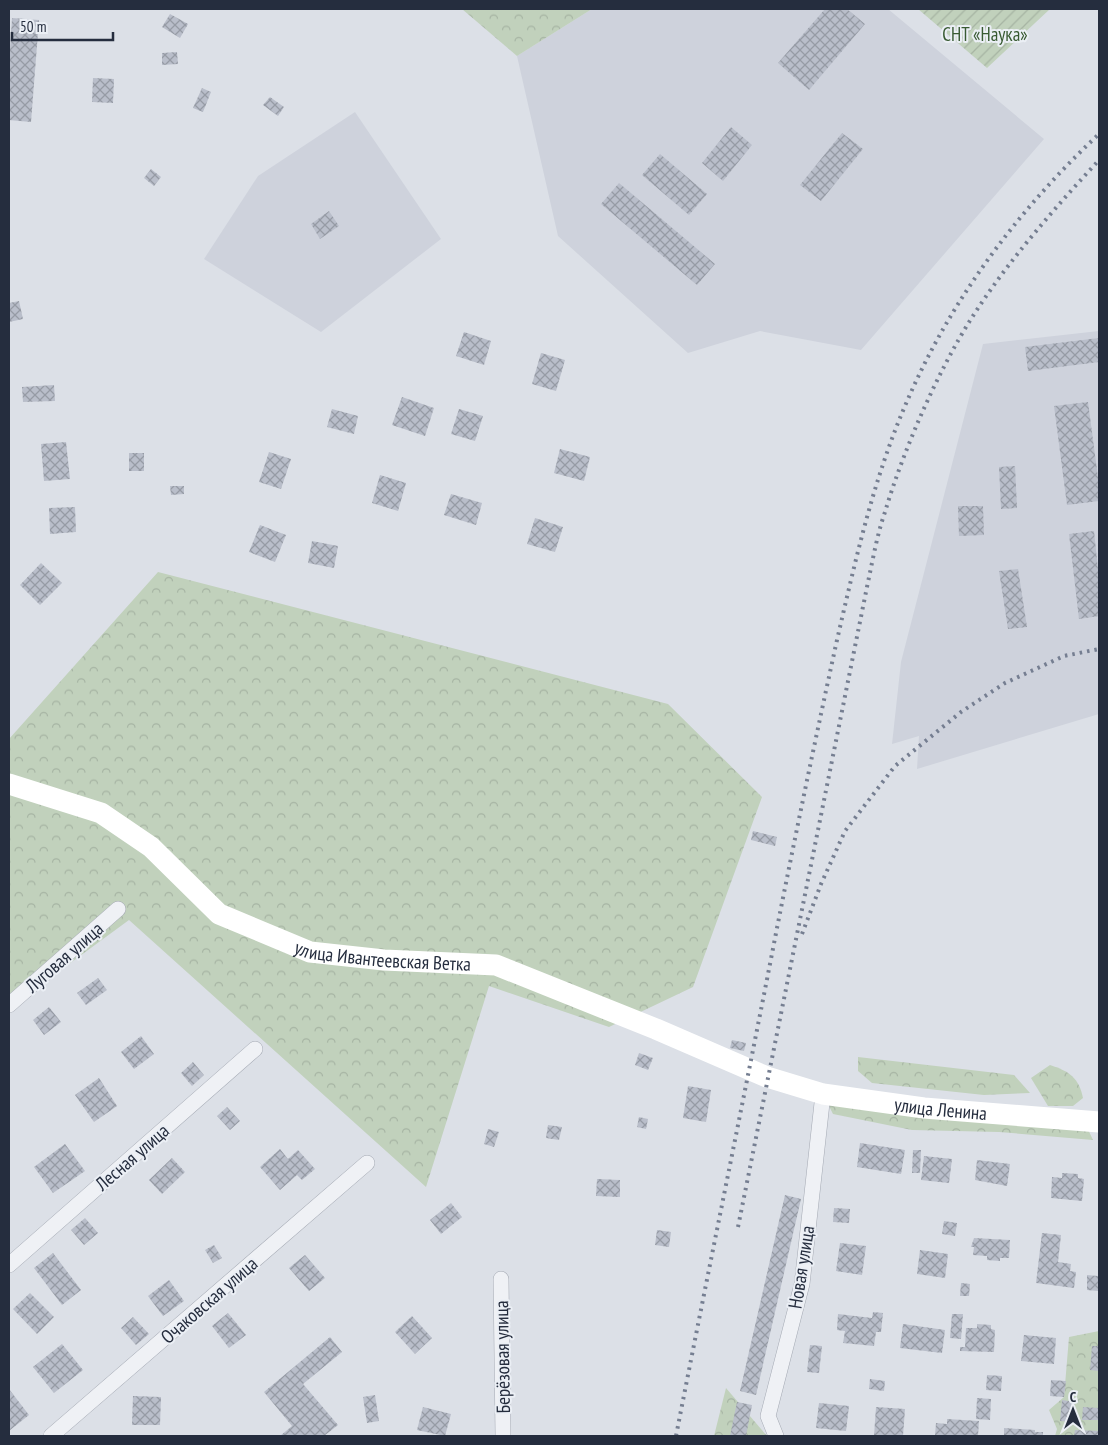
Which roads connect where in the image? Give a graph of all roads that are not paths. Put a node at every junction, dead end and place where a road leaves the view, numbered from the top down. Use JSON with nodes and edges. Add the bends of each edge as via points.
{"nodes":[{"id":1,"x":9,"y":784,"type":"edge"},
{"id":2,"x":118,"y":909,"type":"dead end"},
{"id":3,"x":9,"y":1005,"type":"edge"},
{"id":4,"x":256,"y":1049,"type":"dead end"},
{"id":5,"x":782,"y":1082,"type":"joint"},
{"id":6,"x":823,"y":1094,"type":"junction"},
{"id":7,"x":1099,"y":1122,"type":"edge"},
{"id":8,"x":367,"y":1163,"type":"dead end"},
{"id":9,"x":9,"y":1265,"type":"edge"},
{"id":10,"x":501,"y":1279,"type":"dead end"},
{"id":11,"x":51,"y":1436,"type":"edge"},
{"id":12,"x":503,"y":1436,"type":"edge"},
{"id":13,"x":776,"y":1436,"type":"edge"}],
"edges":[{"from":1,"to":5,"type":"main road","name":"улица Ивантеевская Ветка","via":[[101,813],[151,847],[219,914],[310,952],[384,960],[496,965]]},
{"from":2,"to":3,"type":"street","name":"Луговая улица"},
{"from":4,"to":9,"type":"street","name":"Лесная улица"},
{"from":5,"to":6,"type":"main road","name":"улица Ленина"},
{"from":6,"to":7,"type":"main road","name":"улица Ленина","via":[[924,1108]]},
{"from":6,"to":13,"type":"street","name":"Новая улица","via":[[802,1284],[768,1416]]},
{"from":8,"to":11,"type":"street","name":"Очаковская улица"},
{"from":10,"to":12,"type":"street","name":"Берёзовая улица"}]}
